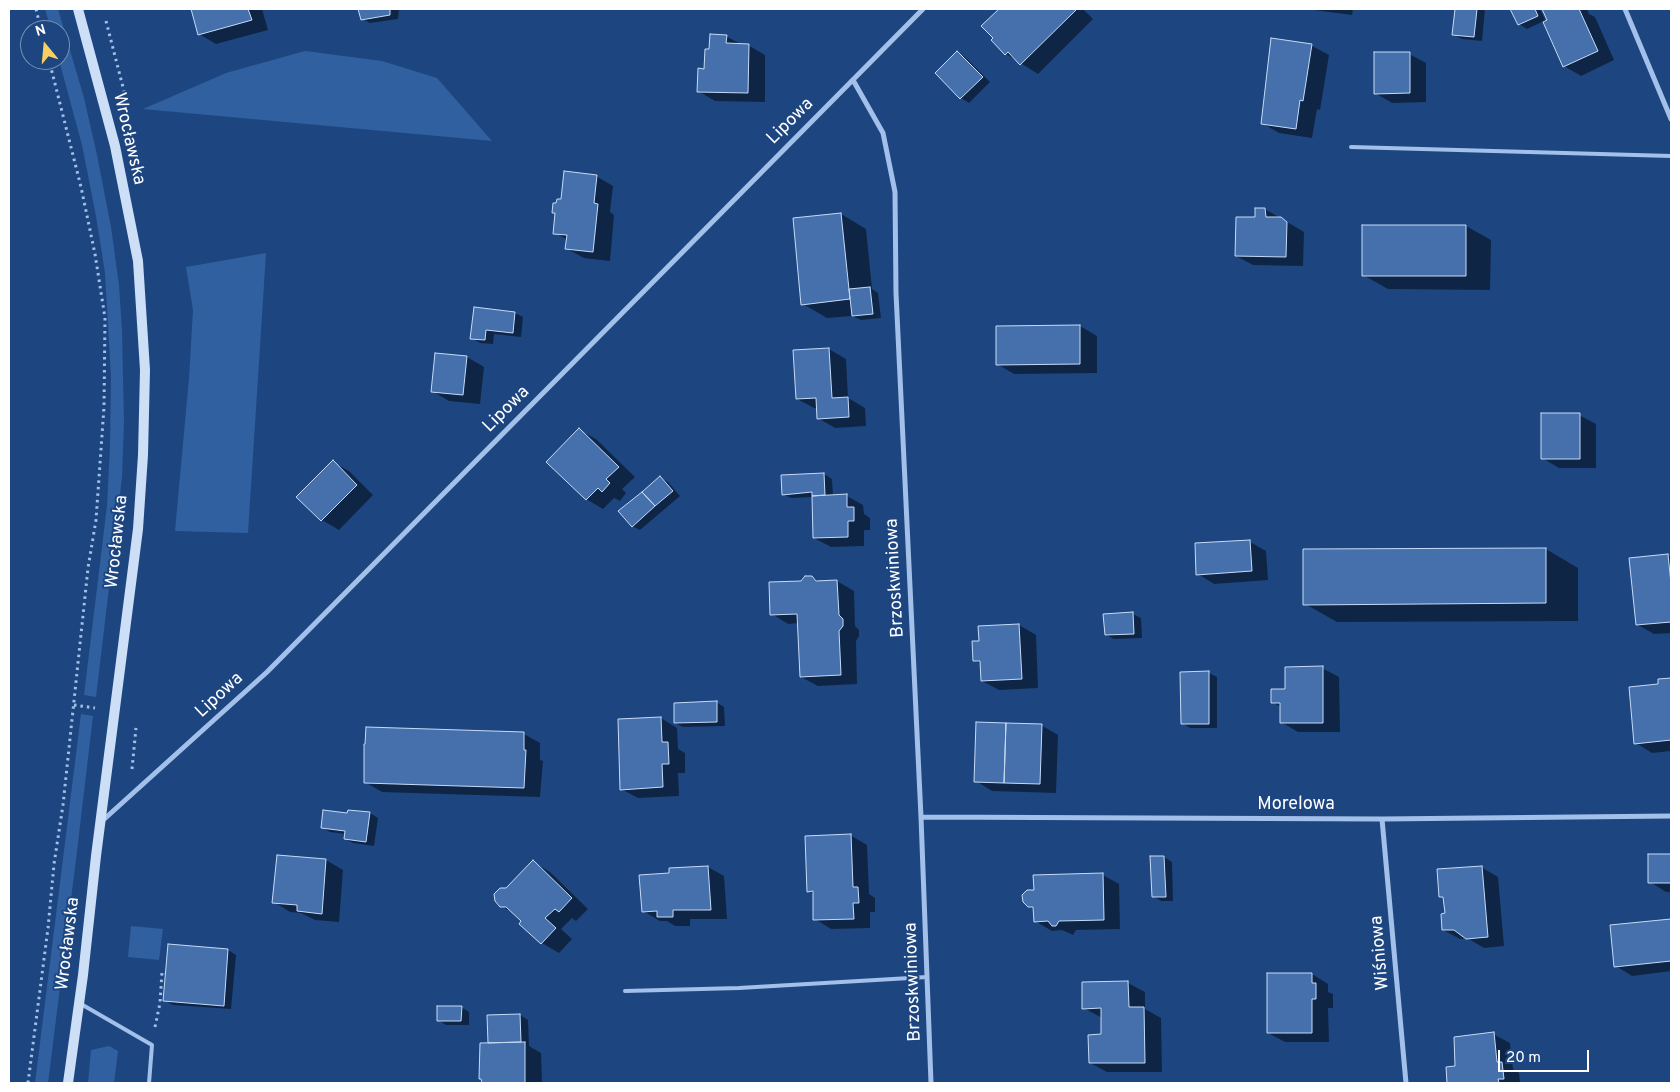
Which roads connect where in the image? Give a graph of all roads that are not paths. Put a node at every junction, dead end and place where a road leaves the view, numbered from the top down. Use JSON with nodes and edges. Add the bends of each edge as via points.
{"nodes":[{"id":1,"x":78,"y":9,"type":"edge"},
{"id":2,"x":923,"y":9,"type":"edge"},
{"id":3,"x":1625,"y":9,"type":"edge"},
{"id":4,"x":853,"y":80,"type":"junction"},
{"id":5,"x":1671,"y":120,"type":"edge"},
{"id":6,"x":1351,"y":147,"type":"dead end"},
{"id":7,"x":1671,"y":156,"type":"edge"},
{"id":8,"x":1671,"y":816,"type":"edge"},
{"id":9,"x":921,"y":817,"type":"junction"},
{"id":10,"x":1382,"y":819,"type":"junction"},
{"id":11,"x":101,"y":822,"type":"junction"},
{"id":12,"x":927,"y":977,"type":"junction"},
{"id":13,"x":625,"y":990,"type":"dead end"},
{"id":14,"x":78,"y":1002,"type":"junction"},
{"id":15,"x":68,"y":1083,"type":"edge"},
{"id":16,"x":149,"y":1083,"type":"edge"},
{"id":17,"x":931,"y":1083,"type":"edge"},
{"id":18,"x":1406,"y":1083,"type":"edge"}],
"edges":[{"from":1,"to":11,"type":"main road","name":"Wrocławska","via":[[115,146],[138,261],[145,370],[138,529]]},
{"from":2,"to":4,"type":"street","name":"Lipowa"},
{"from":3,"to":5,"type":"street"},
{"from":4,"to":9,"type":"street","name":"Brzoskwiniowa","via":[[883,133],[895,192],[896,293]]},
{"from":4,"to":11,"type":"street","name":"Lipowa","via":[[267,672]]},
{"from":6,"to":7,"type":"lane"},
{"from":8,"to":10,"type":"street","name":"Morelowa"},
{"from":9,"to":10,"type":"street","name":"Morelowa"},
{"from":9,"to":12,"type":"street","name":"Brzoskwiniowa"},
{"from":10,"to":18,"type":"street","name":"Wiśniowa"},
{"from":11,"to":14,"type":"main road","name":"Wrocławska"},
{"from":12,"to":13,"type":"lane","via":[[739,988]]},
{"from":12,"to":17,"type":"street","name":"Brzoskwiniowa"},
{"from":14,"to":15,"type":"main road","name":"Wrocławska"},
{"from":14,"to":16,"type":"lane","via":[[152,1045]]}]}
